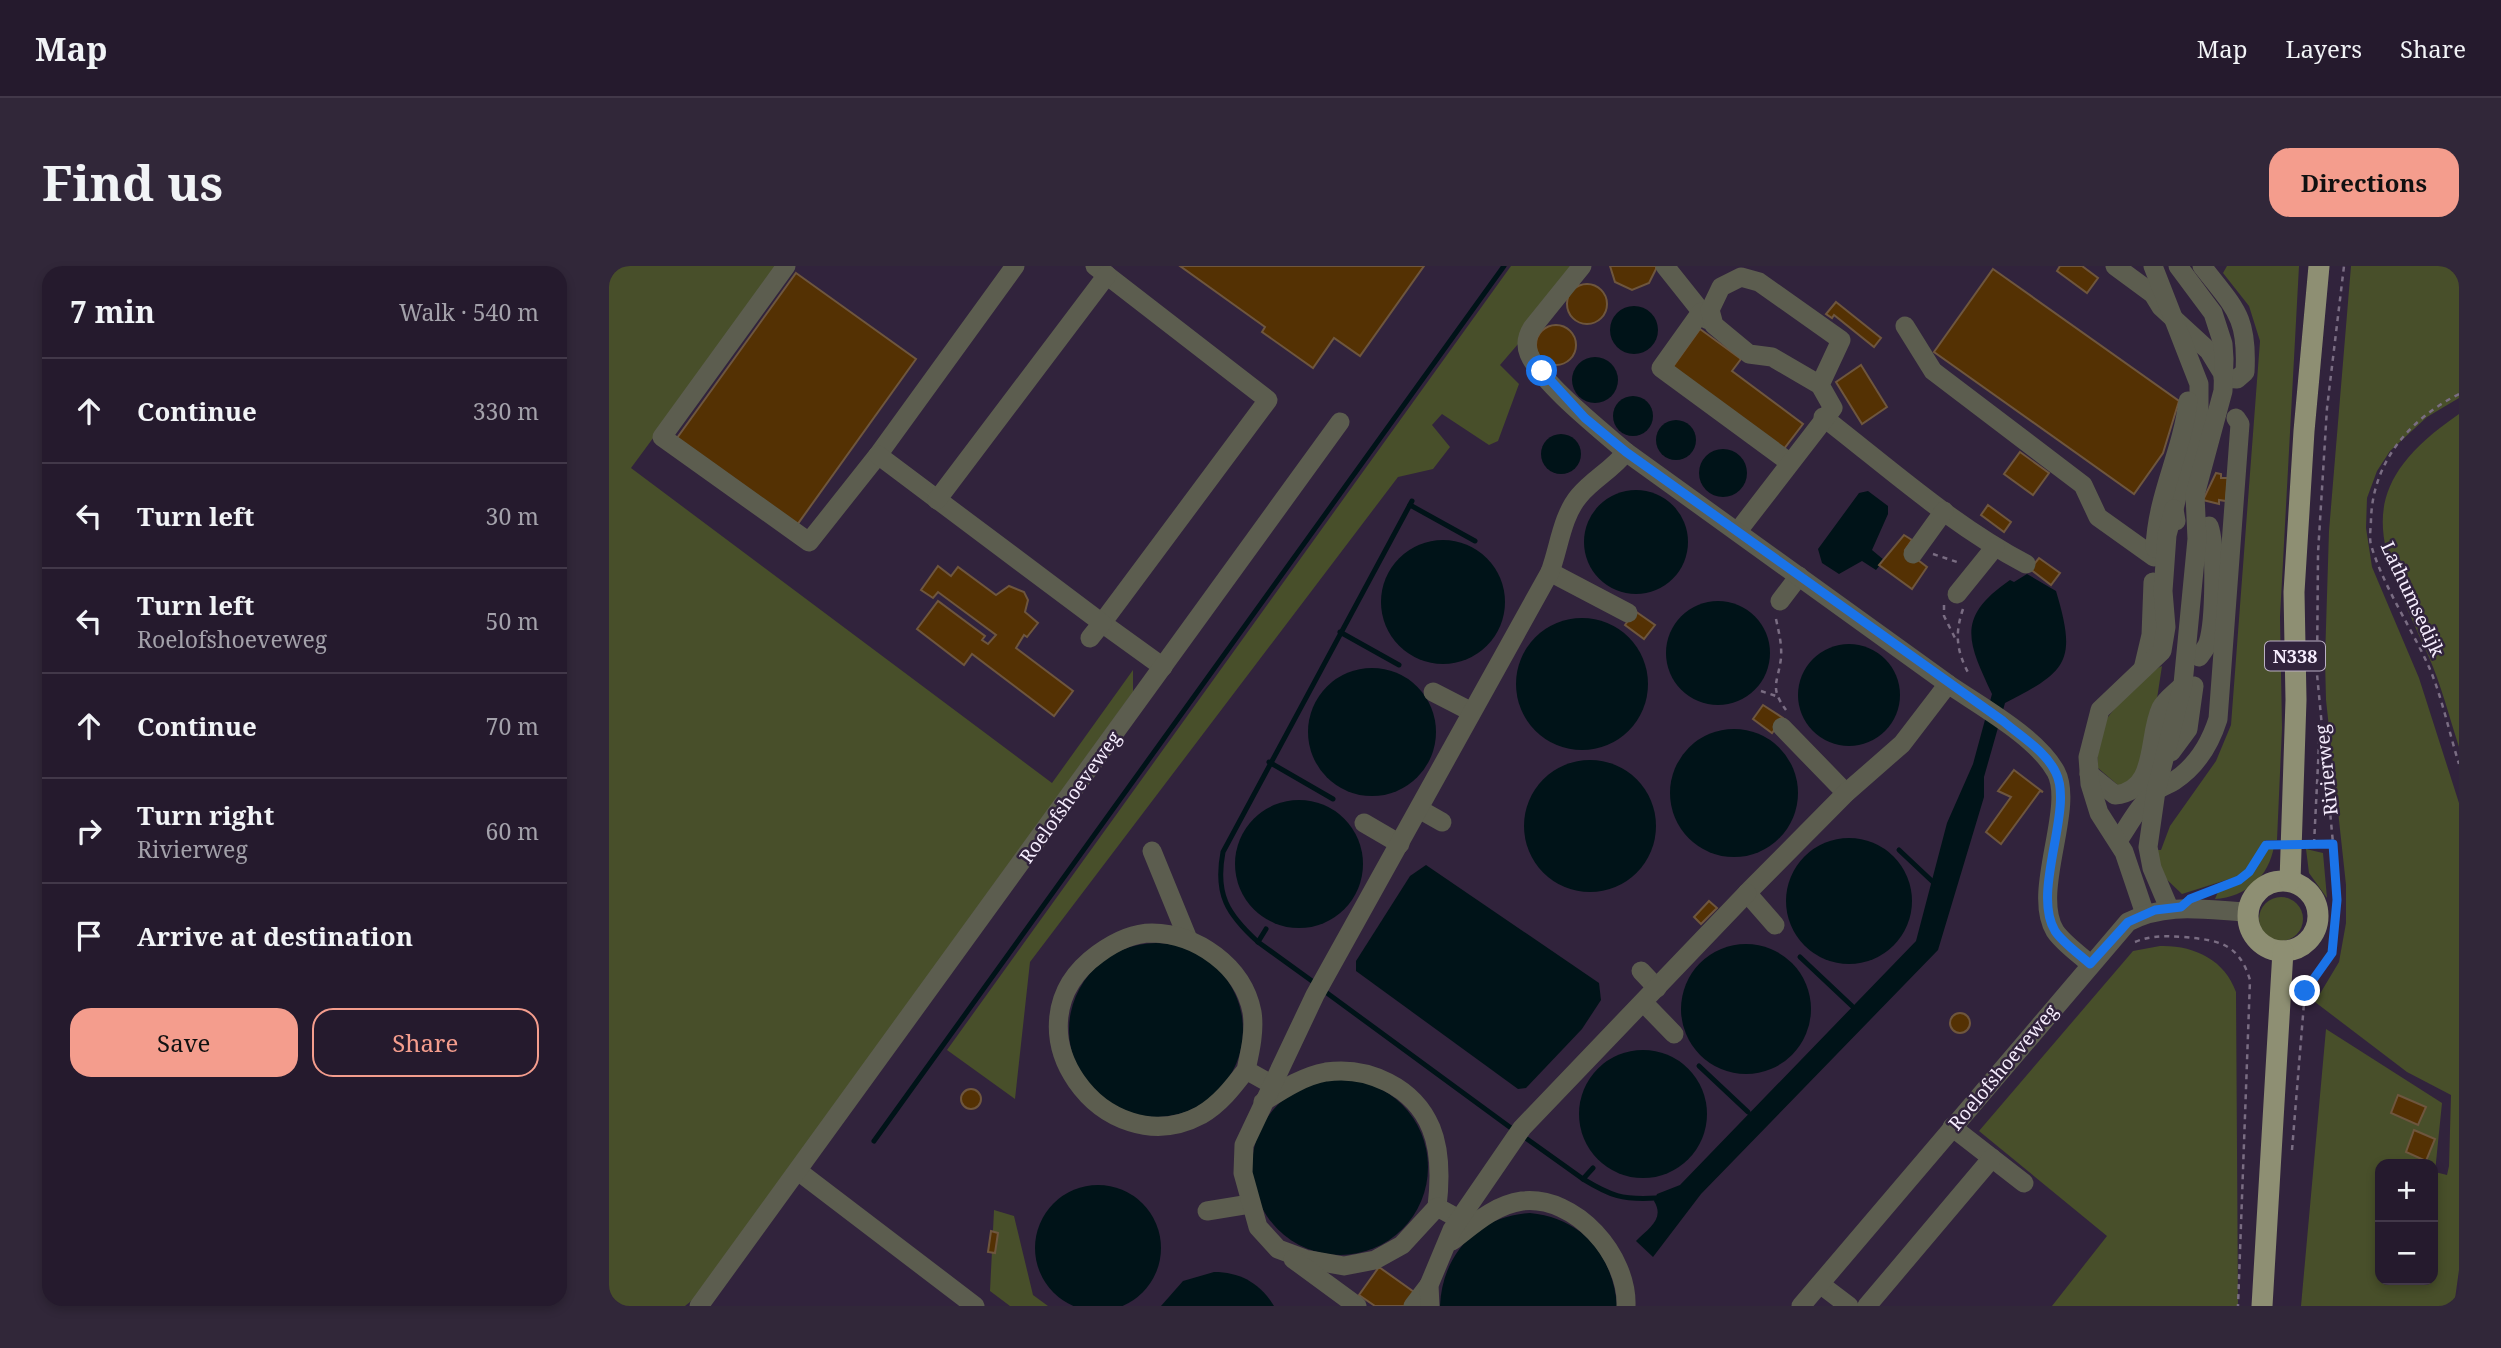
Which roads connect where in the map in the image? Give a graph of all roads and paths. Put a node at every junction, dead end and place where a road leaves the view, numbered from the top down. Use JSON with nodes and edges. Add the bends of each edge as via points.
{"nodes":[{"id":1,"x":786,"y":266,"type":"edge"},
{"id":2,"x":1015,"y":266,"type":"edge"},
{"id":3,"x":1582,"y":266,"type":"edge"},
{"id":4,"x":1665,"y":266,"type":"edge"},
{"id":5,"x":2115,"y":266,"type":"edge"},
{"id":6,"x":2153,"y":266,"type":"edge"},
{"id":7,"x":2178,"y":266,"type":"edge"},
{"id":8,"x":2202,"y":266,"type":"edge"},
{"id":9,"x":2319,"y":266,"type":"edge"},
{"id":10,"x":2344,"y":266,"type":"edge"},
{"id":11,"x":1101,"y":270,"type":"edge"},
{"id":12,"x":2170,"y":314,"type":"junction"},
{"id":13,"x":1707,"y":319,"type":"junction"},
{"id":14,"x":1905,"y":326,"type":"dead end"},
{"id":15,"x":2195,"y":369,"type":"junction"},
{"id":16,"x":2223,"y":377,"type":"junction"},
{"id":17,"x":1820,"y":385,"type":"junction"},
{"id":18,"x":2459,"y":394,"type":"edge"},
{"id":19,"x":1823,"y":417,"type":"junction"},
{"id":20,"x":2237,"y":418,"type":"dead end"},
{"id":21,"x":1340,"y":422,"type":"dead end"},
{"id":22,"x":1626,"y":452,"type":"junction"},
{"id":23,"x":878,"y":456,"type":"junction"},
{"id":24,"x":1789,"y":462,"type":"junction"},
{"id":25,"x":937,"y":500,"type":"junction"},
{"id":26,"x":2196,"y":501,"type":"junction"},
{"id":27,"x":1944,"y":511,"type":"junction"},
{"id":28,"x":1738,"y":531,"type":"junction"},
{"id":29,"x":1995,"y":547,"type":"junction"},
{"id":30,"x":1916,"y":549,"type":"joint"},
{"id":31,"x":2154,"y":557,"type":"junction"},
{"id":32,"x":2026,"y":564,"type":"dead end"},
{"id":33,"x":1550,"y":572,"type":"junction"},
{"id":34,"x":1799,"y":576,"type":"junction"},
{"id":35,"x":1971,"y":577,"type":"junction"},
{"id":36,"x":1950,"y":600,"type":"joint"},
{"id":37,"x":1780,"y":601,"type":"joint"},
{"id":38,"x":1628,"y":613,"type":"dead end"},
{"id":39,"x":1096,"y":630,"type":"junction"},
{"id":40,"x":1957,"y":640,"type":"junction"},
{"id":41,"x":1163,"y":667,"type":"junction"},
{"id":42,"x":2143,"y":669,"type":"junction"},
{"id":43,"x":2189,"y":669,"type":"junction"},
{"id":44,"x":1972,"y":680,"type":"dead end"},
{"id":45,"x":1948,"y":684,"type":"junction"},
{"id":46,"x":1761,"y":691,"type":"dead end"},
{"id":47,"x":1433,"y":692,"type":"dead end"},
{"id":48,"x":1776,"y":696,"type":"junction"},
{"id":49,"x":1470,"y":711,"type":"junction"},
{"id":50,"x":2320,"y":719,"type":"junction"},
{"id":51,"x":1785,"y":721,"type":"joint"},
{"id":52,"x":2165,"y":761,"type":"junction"},
{"id":53,"x":2459,"y":764,"type":"edge"},
{"id":54,"x":2089,"y":774,"type":"junction"},
{"id":55,"x":2156,"y":791,"type":"junction"},
{"id":56,"x":1846,"y":793,"type":"junction"},
{"id":57,"x":1419,"y":809,"type":"junction"},
{"id":58,"x":1441,"y":822,"type":"dead end"},
{"id":59,"x":1364,"y":823,"type":"dead end"},
{"id":60,"x":2118,"y":841,"type":"junction"},
{"id":61,"x":2290,"y":844,"type":"junction"},
{"id":62,"x":2314,"y":844,"type":"junction"},
{"id":63,"x":2333,"y":844,"type":"junction"},
{"id":64,"x":1400,"y":845,"type":"junction"},
{"id":65,"x":1152,"y":851,"type":"dead end"},
{"id":66,"x":2290,"y":881,"type":"junction"},
{"id":67,"x":1747,"y":893,"type":"junction"},
{"id":68,"x":2175,"y":908,"type":"junction"},
{"id":69,"x":2247,"y":912,"type":"junction"},
{"id":70,"x":2145,"y":914,"type":"junction"},
{"id":71,"x":1775,"y":925,"type":"dead end"},
{"id":72,"x":1188,"y":939,"type":"junction"},
{"id":73,"x":2132,"y":943,"type":"dead end"},
{"id":74,"x":2283,"y":951,"type":"junction"},
{"id":75,"x":2090,"y":964,"type":"junction"},
{"id":76,"x":1641,"y":971,"type":"dead end"},
{"id":77,"x":1650,"y":995,"type":"junction"},
{"id":78,"x":1674,"y":1034,"type":"dead end"},
{"id":79,"x":1246,"y":1070,"type":"junction"},
{"id":80,"x":1271,"y":1084,"type":"junction"},
{"id":81,"x":1262,"y":1103,"type":"junction"},
{"id":82,"x":1952,"y":1127,"type":"junction"},
{"id":83,"x":1992,"y":1158,"type":"junction"},
{"id":84,"x":2290,"y":1159,"type":"dead end"},
{"id":85,"x":798,"y":1171,"type":"junction"},
{"id":86,"x":2024,"y":1183,"type":"dead end"},
{"id":87,"x":1250,"y":1204,"type":"junction"},
{"id":88,"x":1437,"y":1207,"type":"junction"},
{"id":89,"x":1207,"y":1211,"type":"dead end"},
{"id":90,"x":1459,"y":1219,"type":"junction"},
{"id":91,"x":1445,"y":1246,"type":"junction"},
{"id":92,"x":1278,"y":1249,"type":"junction"},
{"id":93,"x":1820,"y":1284,"type":"junction"},
{"id":94,"x":1429,"y":1285,"type":"junction"},
{"id":95,"x":699,"y":1306,"type":"edge"},
{"id":96,"x":975,"y":1306,"type":"edge"},
{"id":97,"x":1357,"y":1306,"type":"edge"},
{"id":98,"x":1413,"y":1306,"type":"edge"},
{"id":99,"x":1430,"y":1306,"type":"edge"},
{"id":100,"x":1626,"y":1306,"type":"edge"},
{"id":101,"x":1801,"y":1306,"type":"edge"},
{"id":102,"x":1849,"y":1306,"type":"edge"},
{"id":103,"x":1867,"y":1306,"type":"edge"},
{"id":104,"x":2238,"y":1306,"type":"edge"},
{"id":105,"x":2262,"y":1306,"type":"edge"}],
"edges":[{"from":1,"to":23,"type":"street","via":[[662,437],[809,542]]},
{"from":2,"to":23,"type":"street"},
{"from":3,"to":22,"type":"street","via":[[1526,337],[1529,354],[1585,418]]},
{"from":4,"to":13,"type":"street"},
{"from":5,"to":12,"type":"street","via":[[2153,294]]},
{"from":6,"to":12,"type":"street"},
{"from":7,"to":16,"type":"street","via":[[2213,313],[2223,344]]},
{"from":8,"to":16,"type":"street","via":[[2236,311],[2245,332],[2245,372],[2237,379]]},
{"from":9,"to":61,"type":"main road","name":"Rivierweg","number":"N338","via":[[2294,592]]},
{"from":10,"to":50,"type":"path","name":"Rivierweg","via":[[2327,408],[2318,553]]},
{"from":11,"to":25,"type":"street"},
{"from":11,"to":39,"type":"street","via":[[1268,400]]},
{"from":12,"to":15,"type":"street"},
{"from":12,"to":16,"type":"street","via":[[2209,351]]},
{"from":13,"to":17,"type":"street","via":[[1749,354],[1772,357]]},
{"from":13,"to":17,"type":"street","via":[[1721,287],[1741,277],[1759,282],[1841,341]]},
{"from":13,"to":24,"type":"street","via":[[1661,368]]},
{"from":14,"to":31,"type":"street","via":[[1933,371],[2083,485],[2098,517]]},
{"from":15,"to":31,"type":"street","via":[[2185,433],[2157,511]]},
{"from":15,"to":42,"type":"street","via":[[2199,431],[2167,535],[2162,651]]},
{"from":16,"to":26,"type":"street"},
{"from":17,"to":19,"type":"street","via":[[1833,408]]},
{"from":18,"to":53,"type":"path","name":"Lathumsedijk","via":[[2434,408],[2396,443],[2382,467],[2372,501],[2370,542],[2430,670]]},
{"from":19,"to":24,"type":"street"},
{"from":19,"to":27,"type":"street"},
{"from":20,"to":55,"type":"street","via":[[2218,719],[2211,741],[2195,763]]},
{"from":21,"to":41,"type":"street","name":"Roelofshoeveweg"},
{"from":22,"to":28,"type":"street"},
{"from":22,"to":33,"type":"street","via":[[1576,499]]},
{"from":23,"to":25,"type":"street"},
{"from":24,"to":28,"type":"street"},
{"from":25,"to":39,"type":"street"},
{"from":26,"to":43,"type":"street","via":[[2186,537],[2182,627]]},
{"from":26,"to":43,"type":"street","via":[[2209,526]]},
{"from":27,"to":29,"type":"street"},
{"from":27,"to":30,"type":"street"},
{"from":28,"to":34,"type":"street"},
{"from":29,"to":32,"type":"street"},
{"from":29,"to":35,"type":"street"},
{"from":30,"to":35,"type":"path","via":[[1958,562]]},
{"from":31,"to":42,"type":"street","via":[[2151,635]]},
{"from":33,"to":38,"type":"street"},
{"from":33,"to":49,"type":"street"},
{"from":34,"to":37,"type":"street"},
{"from":34,"to":45,"type":"street"},
{"from":35,"to":36,"type":"street"},
{"from":35,"to":40,"type":"path"},
{"from":36,"to":40,"type":"path","via":[[1944,616]]},
{"from":37,"to":48,"type":"path"},
{"from":39,"to":41,"type":"street"},
{"from":40,"to":44,"type":"path"},
{"from":41,"to":85,"type":"street","name":"Roelofshoeveweg"},
{"from":42,"to":54,"type":"street","via":[[2100,710],[2088,757]]},
{"from":43,"to":52,"type":"street"},
{"from":43,"to":52,"type":"street","via":[[2188,729]]},
{"from":43,"to":54,"type":"street","via":[[2162,707],[2141,783],[2128,794],[2115,795]]},
{"from":45,"to":56,"type":"street","via":[[1902,744]]},
{"from":45,"to":75,"type":"street","via":[[2003,721],[2046,758],[2056,773],[2062,791],[2050,868],[2050,916],[2060,936]]},
{"from":46,"to":48,"type":"path"},
{"from":47,"to":49,"type":"street"},
{"from":48,"to":51,"type":"path"},
{"from":49,"to":57,"type":"street"},
{"from":50,"to":62,"type":"path"},
{"from":50,"to":63,"type":"path","name":"Rivierweg"},
{"from":51,"to":56,"type":"street"},
{"from":52,"to":55,"type":"street"},
{"from":54,"to":60,"type":"street","via":[[2099,813]]},
{"from":55,"to":60,"type":"street"},
{"from":55,"to":68,"type":"street","via":[[2148,847],[2152,868]]},
{"from":56,"to":67,"type":"street"},
{"from":57,"to":58,"type":"street"},
{"from":57,"to":64,"type":"street"},
{"from":59,"to":64,"type":"street"},
{"from":60,"to":70,"type":"street"},
{"from":61,"to":62,"type":"path"},
{"from":61,"to":66,"type":"main road","name":"Rivierweg","number":"N338"},
{"from":61,"to":68,"type":"path","via":[[2266,845],[2239,880]]},
{"from":62,"to":63,"type":"path"},
{"from":63,"to":84,"type":"path","name":"Rivierweg","via":[[2337,900],[2332,953],[2305,991]]},
{"from":64,"to":80,"type":"street","via":[[1319,987]]},
{"from":65,"to":72,"type":"street"},
{"from":66,"to":69,"type":"main road","via":[[2266,884],[2253,896]]},
{"from":66,"to":74,"type":"main road","via":[[2307,888],[2315,898],[2317,929],[2303,946]]},
{"from":67,"to":71,"type":"street"},
{"from":67,"to":77,"type":"street"},
{"from":68,"to":69,"type":"street","name":"Roelofshoeveweg"},
{"from":68,"to":70,"type":"street","name":"Roelofshoeveweg"},
{"from":69,"to":74,"type":"main road","via":[[2258,941]]},
{"from":70,"to":75,"type":"street","name":"Roelofshoeveweg","via":[[2128,922]]},
{"from":72,"to":79,"type":"street","via":[[1229,968],[1245,988],[1252,1014]]},
{"from":72,"to":79,"type":"street","via":[[1150,933],[1116,941],[1082,966],[1064,995],[1056,1028],[1066,1065],[1084,1091],[1108,1112],[1135,1124],[1168,1125],[1200,1115],[1225,1096]]},
{"from":73,"to":104,"type":"path","via":[[2160,935],[2211,940],[2234,951],[2246,964],[2251,989]]},
{"from":74,"to":105,"type":"main road"},
{"from":75,"to":82,"type":"street","name":"Roelofshoeveweg"},
{"from":76,"to":77,"type":"street"},
{"from":77,"to":78,"type":"street"},
{"from":77,"to":90,"type":"street","via":[[1518,1134]]},
{"from":79,"to":80,"type":"street"},
{"from":80,"to":81,"type":"street"},
{"from":81,"to":87,"type":"street","via":[[1244,1145],[1243,1172]]},
{"from":81,"to":88,"type":"street","via":[[1289,1086],[1324,1073],[1355,1070],[1383,1078],[1413,1100],[1431,1128],[1438,1158]]},
{"from":82,"to":83,"type":"street"},
{"from":82,"to":93,"type":"street","name":"Roelofshoeveweg"},
{"from":83,"to":86,"type":"street"},
{"from":83,"to":103,"type":"street"},
{"from":85,"to":95,"type":"street","name":"Roelofshoeveweg"},
{"from":85,"to":96,"type":"street"},
{"from":87,"to":89,"type":"street"},
{"from":87,"to":92,"type":"street","via":[[1258,1227]]},
{"from":88,"to":90,"type":"street"},
{"from":88,"to":92,"type":"street","via":[[1402,1245],[1375,1260],[1344,1266]]},
{"from":90,"to":91,"type":"street"},
{"from":91,"to":94,"type":"street"},
{"from":91,"to":100,"type":"street","via":[[1491,1211],[1523,1201],[1551,1205],[1603,1239],[1619,1265]]},
{"from":92,"to":97,"type":"street"},
{"from":93,"to":101,"type":"street","name":"Roelofshoeveweg"},
{"from":93,"to":102,"type":"street"},
{"from":94,"to":98,"type":"street"},
{"from":94,"to":99,"type":"street"}]}
